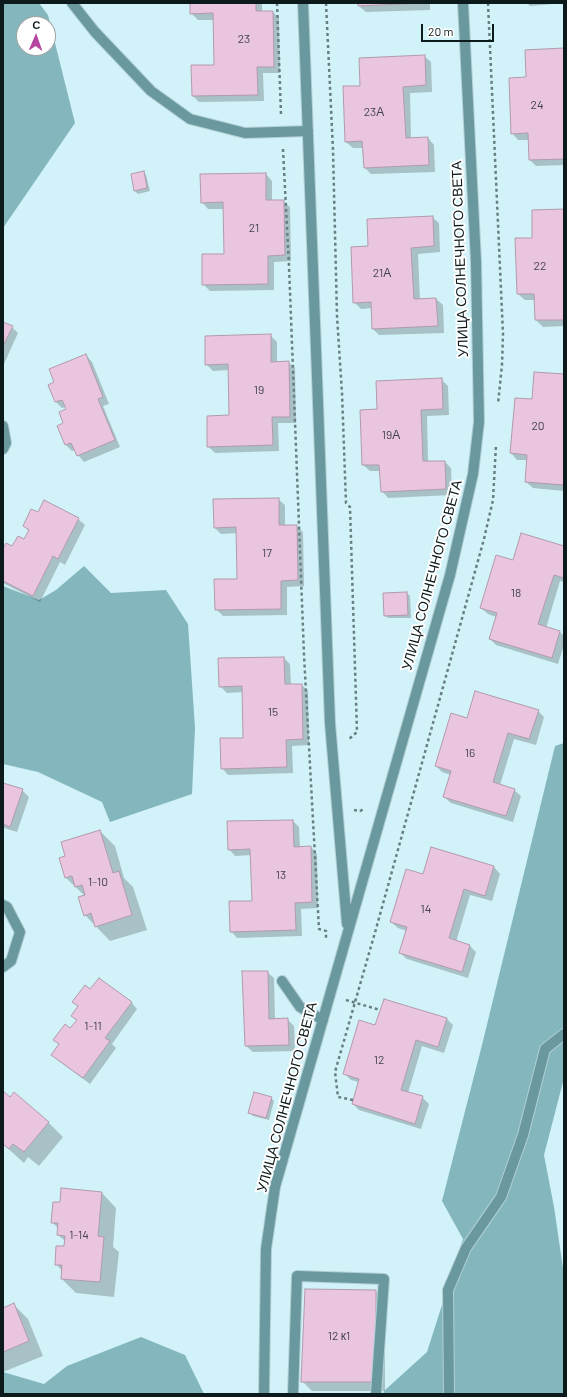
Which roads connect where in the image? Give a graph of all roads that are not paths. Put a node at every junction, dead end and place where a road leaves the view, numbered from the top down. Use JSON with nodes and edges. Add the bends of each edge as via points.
{"nodes":[{"id":1,"x":72,"y":3,"type":"edge"},
{"id":2,"x":303,"y":3,"type":"edge"},
{"id":3,"x":463,"y":3,"type":"edge"},
{"id":4,"x":308,"y":131,"type":"junction"},
{"id":5,"x":3,"y":426,"type":"edge"},
{"id":6,"x":4,"y":446,"type":"edge"},
{"id":7,"x":3,"y":905,"type":"edge"},
{"id":8,"x":348,"y":930,"type":"junction"},
{"id":9,"x":3,"y":967,"type":"edge"},
{"id":10,"x":282,"y":981,"type":"dead end"},
{"id":11,"x":322,"y":1020,"type":"junction"},
{"id":12,"x":564,"y":1034,"type":"edge"},
{"id":13,"x":264,"y":1394,"type":"edge"},
{"id":14,"x":293,"y":1394,"type":"edge"},
{"id":15,"x":376,"y":1394,"type":"edge"},
{"id":16,"x":449,"y":1394,"type":"edge"}],
"edges":[{"from":1,"to":4,"type":"street","via":[[95,32],[151,91],[190,119],[244,133]]},
{"from":2,"to":4,"type":"street","name":"УЛИЦА СОЛНЕЧНОГО СВЕТА"},
{"from":3,"to":8,"type":"street","name":"УЛИЦА СОЛНЕЧНОГО СВЕТА","via":[[476,270],[479,422],[473,474],[450,575]]},
{"from":4,"to":8,"type":"street","name":"УЛИЦА СОЛНЕЧНОГО СВЕТА","via":[[330,723]]},
{"from":5,"to":6,"type":"street"},
{"from":7,"to":9,"type":"street","via":[[7,907],[20,932],[11,961]]},
{"from":8,"to":11,"type":"street","name":"УЛИЦА СОЛНЕЧНОГО СВЕТА"},
{"from":10,"to":11,"type":"street","via":[[300,1007]]},
{"from":11,"to":13,"type":"street","name":"УЛИЦА СОЛНЕЧНОГО СВЕТА","via":[[275,1187],[266,1249]]},
{"from":12,"to":16,"type":"street","via":[[545,1049],[523,1135],[501,1197],[466,1248],[448,1290]]},
{"from":14,"to":15,"type":"street","via":[[297,1276],[384,1279]]}]}
